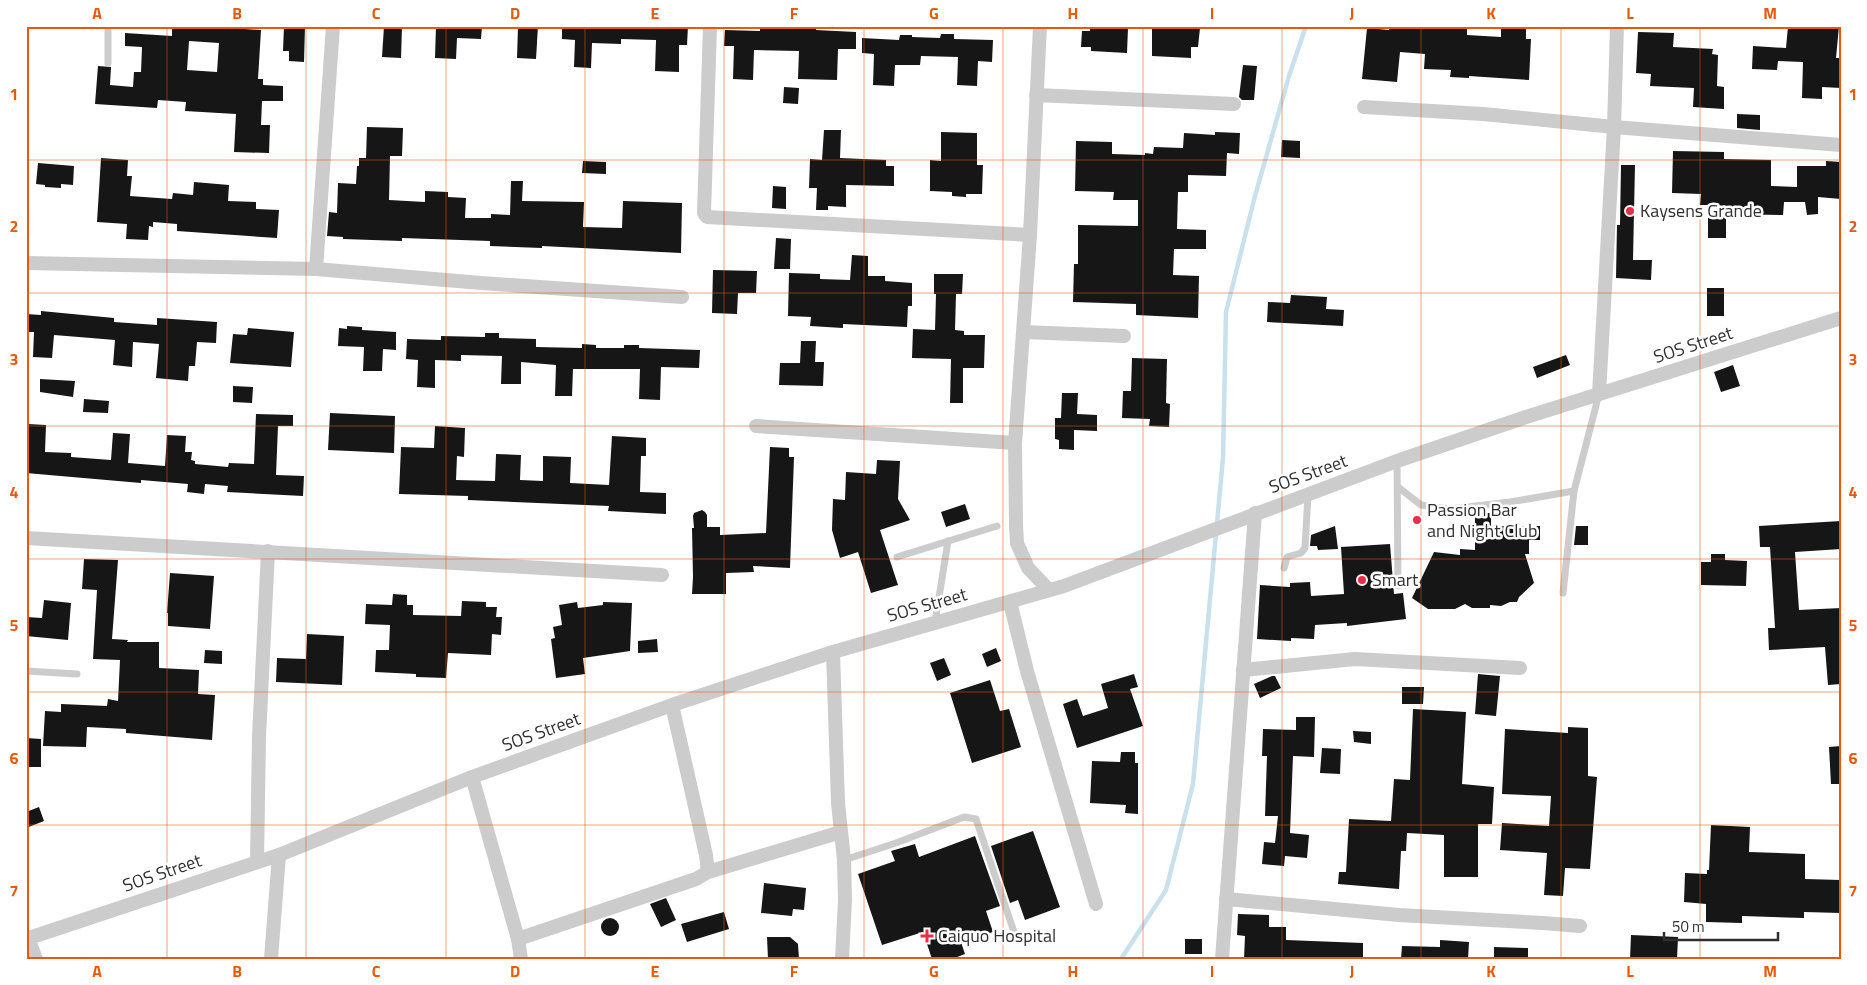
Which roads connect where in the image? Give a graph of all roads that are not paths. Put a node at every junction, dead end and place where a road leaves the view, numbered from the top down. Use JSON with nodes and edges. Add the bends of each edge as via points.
{"nodes":[{"id":1,"x":108,"y":26,"type":"edge"},
{"id":2,"x":333,"y":26,"type":"edge"},
{"id":3,"x":710,"y":26,"type":"edge"},
{"id":4,"x":1040,"y":26,"type":"edge"},
{"id":5,"x":1617,"y":26,"type":"edge"},
{"id":6,"x":108,"y":63,"type":"dead end"},
{"id":7,"x":1036,"y":95,"type":"junction"},
{"id":8,"x":1234,"y":104,"type":"dead end"},
{"id":9,"x":1364,"y":107,"type":"dead end"},
{"id":10,"x":1614,"y":127,"type":"junction"},
{"id":11,"x":1841,"y":145,"type":"edge"},
{"id":12,"x":1030,"y":235,"type":"junction"},
{"id":13,"x":26,"y":263,"type":"edge"},
{"id":14,"x":316,"y":269,"type":"junction"},
{"id":15,"x":682,"y":296,"type":"dead end"},
{"id":16,"x":1841,"y":318,"type":"edge"},
{"id":17,"x":1023,"y":332,"type":"junction"},
{"id":18,"x":1124,"y":336,"type":"dead end"},
{"id":19,"x":1599,"y":394,"type":"junction"},
{"id":20,"x":756,"y":426,"type":"dead end"},
{"id":21,"x":1015,"y":443,"type":"junction"},
{"id":22,"x":1397,"y":461,"type":"junction"},
{"id":23,"x":1398,"y":487,"type":"junction"},
{"id":24,"x":1574,"y":491,"type":"junction"},
{"id":25,"x":1308,"y":494,"type":"junction"},
{"id":26,"x":1255,"y":513,"type":"junction"},
{"id":27,"x":997,"y":526,"type":"dead end"},
{"id":28,"x":26,"y":538,"type":"edge"},
{"id":29,"x":948,"y":541,"type":"junction"},
{"id":30,"x":268,"y":551,"type":"junction"},
{"id":31,"x":898,"y":557,"type":"dead end"},
{"id":32,"x":1284,"y":568,"type":"dead end"},
{"id":33,"x":662,"y":575,"type":"dead end"},
{"id":34,"x":1398,"y":586,"type":"dead end"},
{"id":35,"x":1049,"y":590,"type":"junction"},
{"id":36,"x":1563,"y":593,"type":"dead end"},
{"id":37,"x":1010,"y":602,"type":"junction"},
{"id":38,"x":935,"y":622,"type":"junction"},
{"id":39,"x":833,"y":652,"type":"junction"},
{"id":40,"x":1520,"y":668,"type":"dead end"},
{"id":41,"x":1243,"y":670,"type":"junction"},
{"id":42,"x":26,"y":671,"type":"edge"},
{"id":43,"x":77,"y":674,"type":"dead end"},
{"id":44,"x":672,"y":705,"type":"junction"},
{"id":45,"x":472,"y":778,"type":"junction"},
{"id":46,"x":841,"y":832,"type":"junction"},
{"id":47,"x":279,"y":855,"type":"junction"},
{"id":48,"x":844,"y":860,"type":"junction"},
{"id":49,"x":256,"y":861,"type":"junction"},
{"id":50,"x":708,"y":872,"type":"junction"},
{"id":51,"x":1226,"y":899,"type":"junction"},
{"id":52,"x":1096,"y":904,"type":"dead end"},
{"id":53,"x":1580,"y":926,"type":"dead end"},
{"id":54,"x":1014,"y":932,"type":"dead end"},
{"id":55,"x":27,"y":938,"type":"edge"},
{"id":56,"x":518,"y":939,"type":"junction"},
{"id":57,"x":36,"y":959,"type":"edge"},
{"id":58,"x":271,"y":959,"type":"edge"},
{"id":59,"x":521,"y":959,"type":"edge"},
{"id":60,"x":842,"y":959,"type":"edge"},
{"id":61,"x":1222,"y":959,"type":"edge"}],
"edges":[{"from":1,"to":6,"type":"lane"},
{"from":2,"to":14,"type":"street"},
{"from":3,"to":12,"type":"street","via":[[704,213],[707,218]]},
{"from":4,"to":7,"type":"street"},
{"from":5,"to":10,"type":"street"},
{"from":7,"to":8,"type":"street"},
{"from":7,"to":12,"type":"street"},
{"from":9,"to":10,"type":"street","via":[[1483,114]]},
{"from":10,"to":11,"type":"street"},
{"from":10,"to":19,"type":"street"},
{"from":12,"to":17,"type":"street"},
{"from":13,"to":14,"type":"street"},
{"from":14,"to":15,"type":"street"},
{"from":16,"to":19,"type":"street","name":"SOS Street"},
{"from":17,"to":18,"type":"street"},
{"from":17,"to":21,"type":"street"},
{"from":19,"to":22,"type":"street","name":"SOS Street"},
{"from":19,"to":24,"type":"lane"},
{"from":20,"to":21,"type":"street"},
{"from":21,"to":35,"type":"street","via":[[1017,543],[1028,568]]},
{"from":22,"to":23,"type":"lane"},
{"from":22,"to":25,"type":"street","name":"SOS Street"},
{"from":23,"to":24,"type":"lane","via":[[1421,505],[1450,509]]},
{"from":23,"to":34,"type":"lane"},
{"from":24,"to":36,"type":"lane"},
{"from":25,"to":26,"type":"street","name":"SOS Street"},
{"from":25,"to":32,"type":"lane","via":[[1305,548],[1301,554],[1288,557]]},
{"from":26,"to":35,"type":"street","name":"SOS Street"},
{"from":26,"to":41,"type":"street"},
{"from":27,"to":29,"type":"lane"},
{"from":28,"to":30,"type":"street"},
{"from":29,"to":31,"type":"lane"},
{"from":29,"to":38,"type":"lane"},
{"from":30,"to":33,"type":"street"},
{"from":30,"to":49,"type":"street"},
{"from":35,"to":37,"type":"street","name":"SOS Street"},
{"from":37,"to":38,"type":"street","name":"SOS Street"},
{"from":37,"to":52,"type":"street","via":[[1026,670]]},
{"from":38,"to":39,"type":"street","name":"SOS Street"},
{"from":39,"to":44,"type":"street","name":"SOS Street"},
{"from":39,"to":46,"type":"street"},
{"from":40,"to":41,"type":"street","via":[[1354,660]]},
{"from":41,"to":51,"type":"street"},
{"from":42,"to":43,"type":"lane"},
{"from":44,"to":45,"type":"street","name":"SOS Street"},
{"from":44,"to":50,"type":"street"},
{"from":45,"to":47,"type":"street","name":"SOS Street"},
{"from":45,"to":56,"type":"street"},
{"from":46,"to":48,"type":"street"},
{"from":46,"to":50,"type":"street"},
{"from":47,"to":49,"type":"street","name":"SOS Street"},
{"from":47,"to":58,"type":"street"},
{"from":48,"to":54,"type":"lane","via":[[964,817],[976,819]]},
{"from":48,"to":60,"type":"street"},
{"from":49,"to":55,"type":"street","name":"SOS Street"},
{"from":50,"to":56,"type":"street","via":[[696,879]]},
{"from":51,"to":53,"type":"street","via":[[1399,915]]},
{"from":51,"to":61,"type":"street"},
{"from":55,"to":57,"type":"street"},
{"from":56,"to":59,"type":"street"}]}
